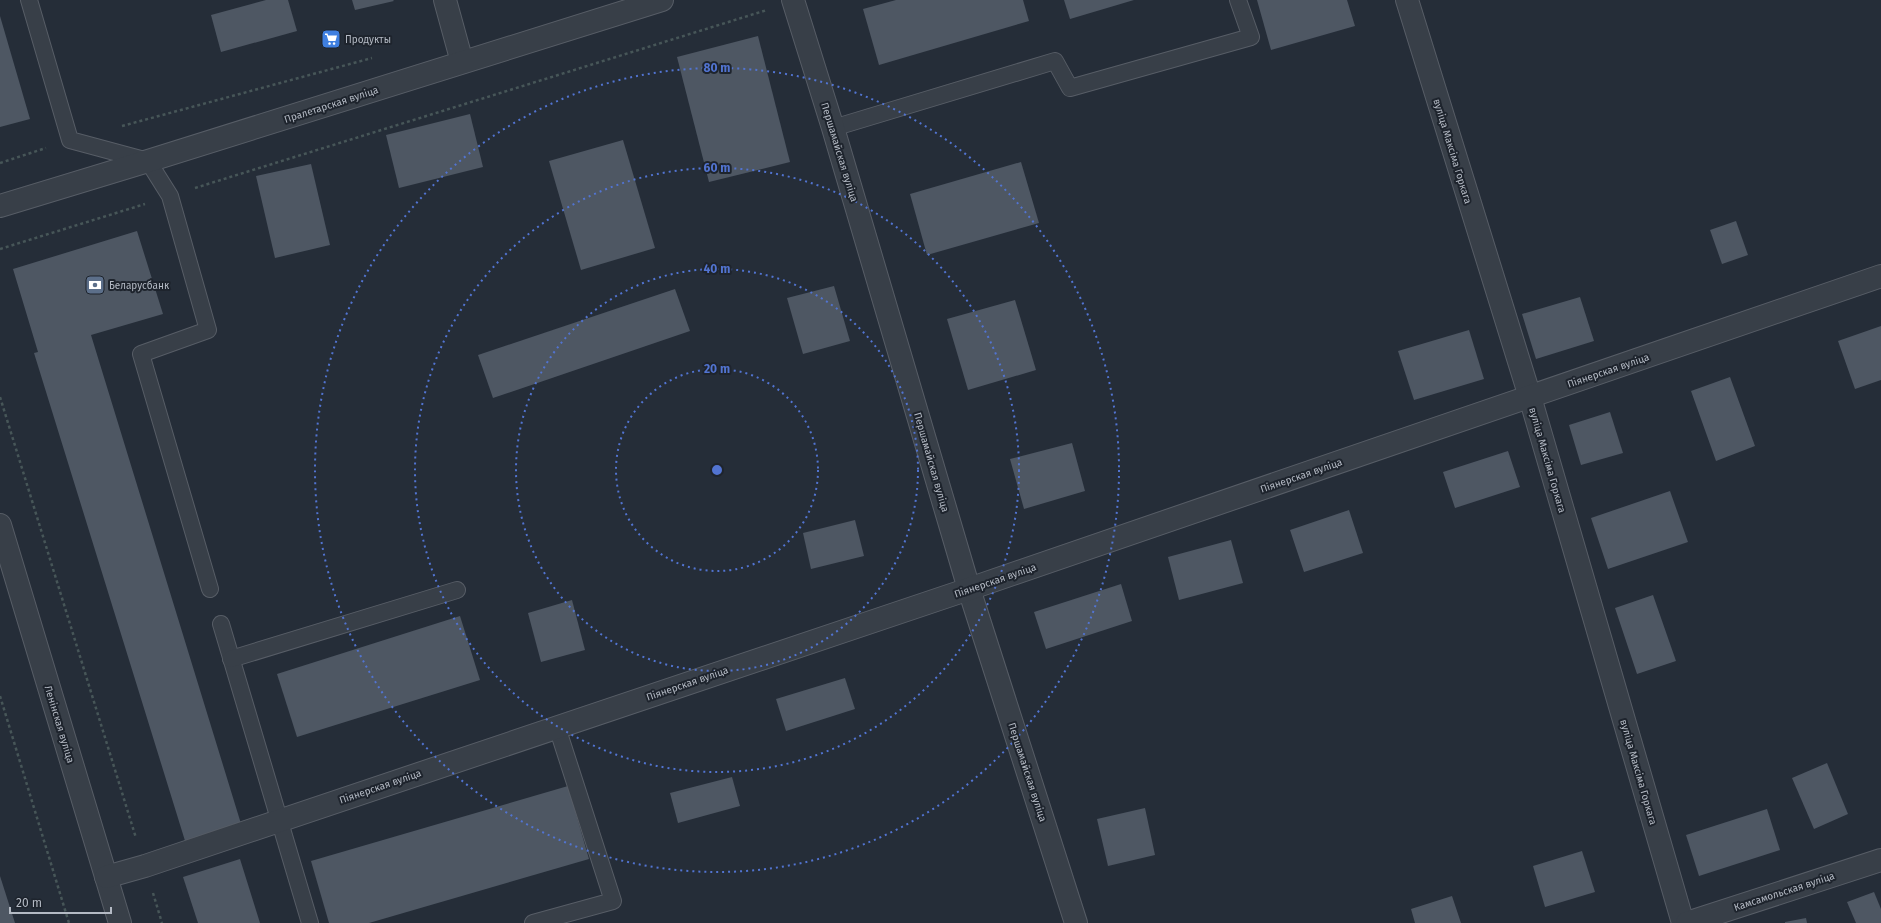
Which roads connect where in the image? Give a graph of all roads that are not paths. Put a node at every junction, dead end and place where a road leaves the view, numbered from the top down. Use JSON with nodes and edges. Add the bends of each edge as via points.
{"nodes":[{"id":1,"x":29,"y":0,"type":"edge"},
{"id":2,"x":445,"y":0,"type":"edge"},
{"id":3,"x":662,"y":0,"type":"edge"},
{"id":4,"x":1238,"y":0,"type":"edge"},
{"id":5,"x":1407,"y":0,"type":"edge"},
{"id":6,"x":793,"y":1,"type":"edge"},
{"id":7,"x":462,"y":62,"type":"junction"},
{"id":8,"x":833,"y":128,"type":"junction"},
{"id":9,"x":148,"y":161,"type":"junction"},
{"id":10,"x":0,"y":206,"type":"edge"},
{"id":11,"x":1881,"y":276,"type":"edge"},
{"id":12,"x":1530,"y":397,"type":"junction"},
{"id":13,"x":0,"y":525,"type":"edge"},
{"id":14,"x":210,"y":589,"type":"dead end"},
{"id":15,"x":969,"y":589,"type":"junction"},
{"id":16,"x":457,"y":590,"type":"dead end"},
{"id":17,"x":221,"y":624,"type":"dead end"},
{"id":18,"x":231,"y":659,"type":"junction"},
{"id":19,"x":557,"y":727,"type":"junction"},
{"id":20,"x":278,"y":821,"type":"junction"},
{"id":21,"x":1881,"y":860,"type":"edge"},
{"id":22,"x":106,"y":877,"type":"junction"},
{"id":23,"x":120,"y":923,"type":"edge"},
{"id":24,"x":310,"y":923,"type":"edge"},
{"id":25,"x":533,"y":923,"type":"edge"},
{"id":26,"x":1076,"y":923,"type":"edge"},
{"id":27,"x":1683,"y":923,"type":"edge"},
{"id":28,"x":1688,"y":923,"type":"edge"}],
"edges":[{"from":1,"to":9,"type":"lane","via":[[70,140]]},
{"from":2,"to":7,"type":"street"},
{"from":3,"to":7,"type":"street","name":"Пралетарская вуліца"},
{"from":4,"to":8,"type":"lane","via":[[1251,37],[1070,88],[1055,61]]},
{"from":5,"to":12,"type":"street","name":"вуліца Максіма Горкага"},
{"from":6,"to":8,"type":"street","name":"Першамайская вуліца"},
{"from":7,"to":9,"type":"street","name":"Пралетарская вуліца"},
{"from":8,"to":15,"type":"street","name":"Першамайская вуліца"},
{"from":9,"to":10,"type":"street","name":"Пралетарская вуліца"},
{"from":9,"to":14,"type":"lane","via":[[170,196],[208,330],[141,354]]},
{"from":11,"to":12,"type":"street","name":"Піянерская вуліца"},
{"from":12,"to":15,"type":"street","name":"Піянерская вуліца"},
{"from":12,"to":27,"type":"street","name":"вуліца Максіма Горкага"},
{"from":13,"to":22,"type":"street","name":"Ленінская вуліца"},
{"from":15,"to":19,"type":"street","name":"Піянерская вуліца"},
{"from":15,"to":26,"type":"street","name":"Першамайская вуліца"},
{"from":16,"to":18,"type":"lane"},
{"from":17,"to":18,"type":"lane"},
{"from":18,"to":20,"type":"lane"},
{"from":19,"to":20,"type":"street","name":"Піянерская вуліца"},
{"from":19,"to":25,"type":"lane","via":[[613,901]]},
{"from":20,"to":22,"type":"street","name":"Піянерская вуліца"},
{"from":20,"to":24,"type":"lane"},
{"from":21,"to":28,"type":"street","name":"Камсамольская вуліца"},
{"from":22,"to":23,"type":"street","name":"Ленінская вуліца"}]}
